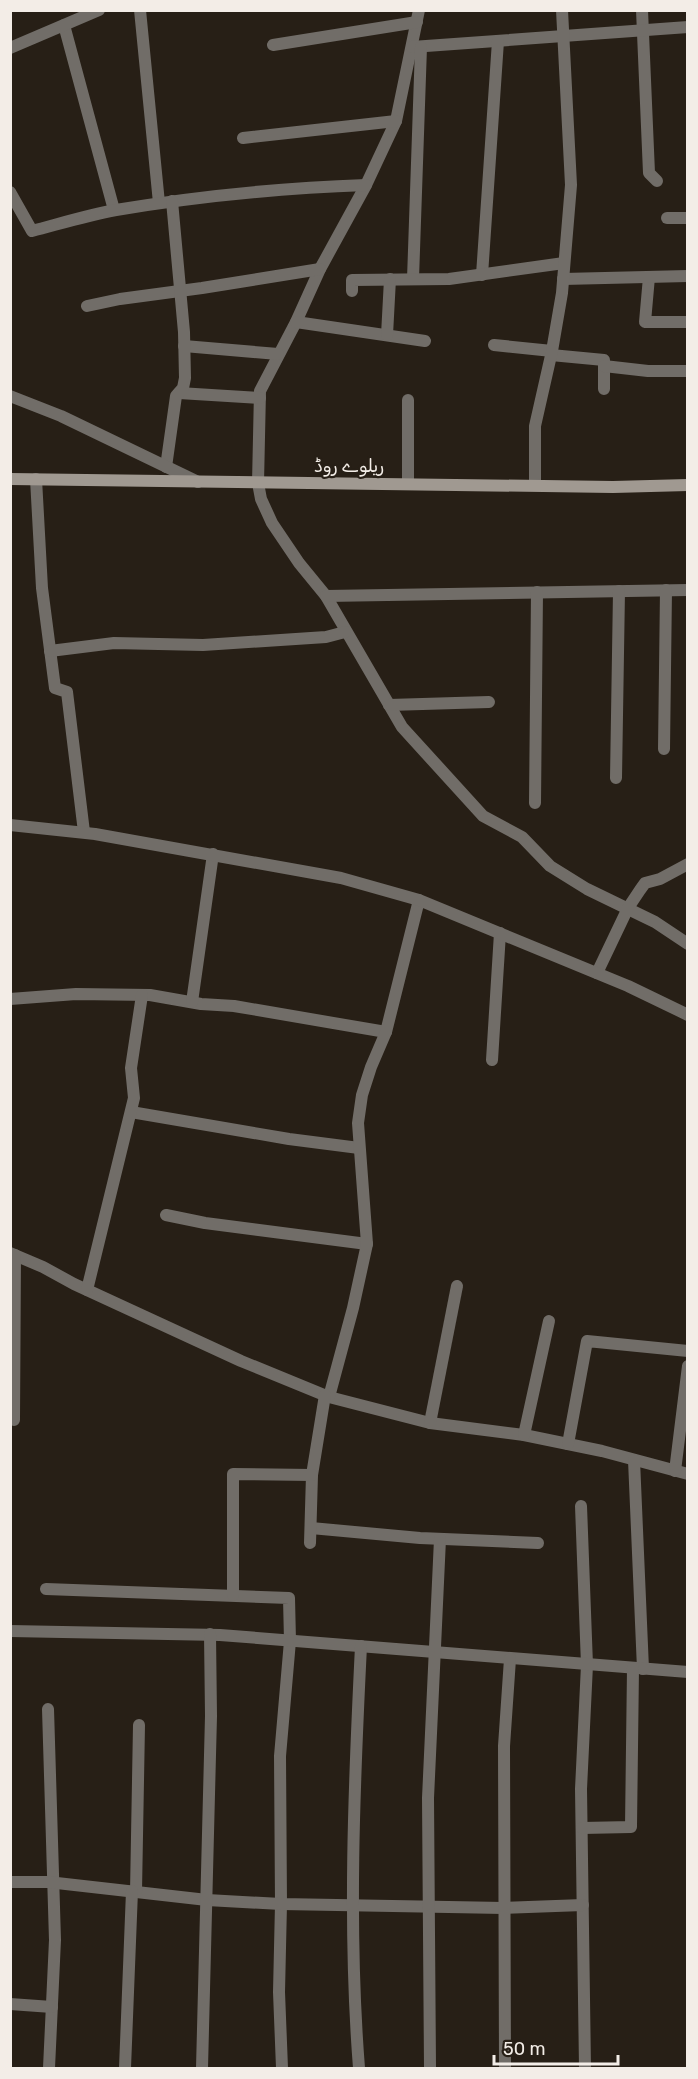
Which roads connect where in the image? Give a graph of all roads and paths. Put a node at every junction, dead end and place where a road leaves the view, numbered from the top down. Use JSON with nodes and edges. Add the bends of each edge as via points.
{"nodes":[{"id":1,"x":99,"y":10,"type":"edge"},
{"id":2,"x":140,"y":10,"type":"edge"},
{"id":3,"x":562,"y":10,"type":"edge"},
{"id":4,"x":642,"y":10,"type":"edge"},
{"id":5,"x":418,"y":16,"type":"edge"},
{"id":6,"x":64,"y":25,"type":"junction"},
{"id":7,"x":687,"y":27,"type":"edge"},
{"id":8,"x":644,"y":30,"type":"junction"},
{"id":9,"x":564,"y":36,"type":"junction"},
{"id":10,"x":498,"y":41,"type":"junction"},
{"id":11,"x":273,"y":45,"type":"dead end"},
{"id":12,"x":417,"y":47,"type":"junction"},
{"id":13,"x":10,"y":48,"type":"edge"},
{"id":14,"x":396,"y":122,"type":"junction"},
{"id":15,"x":243,"y":138,"type":"dead end"},
{"id":16,"x":657,"y":181,"type":"dead end"},
{"id":17,"x":366,"y":185,"type":"junction"},
{"id":18,"x":10,"y":192,"type":"edge"},
{"id":19,"x":166,"y":202,"type":"junction"},
{"id":20,"x":114,"y":210,"type":"junction"},
{"id":21,"x":667,"y":218,"type":"dead end"},
{"id":22,"x":687,"y":218,"type":"edge"},
{"id":23,"x":564,"y":263,"type":"junction"},
{"id":24,"x":320,"y":269,"type":"junction"},
{"id":25,"x":482,"y":274,"type":"junction"},
{"id":26,"x":687,"y":276,"type":"edge"},
{"id":27,"x":649,"y":277,"type":"junction"},
{"id":28,"x":390,"y":279,"type":"junction"},
{"id":29,"x":413,"y":279,"type":"junction"},
{"id":30,"x":563,"y":279,"type":"junction"},
{"id":31,"x":180,"y":291,"type":"junction"},
{"id":32,"x":352,"y":291,"type":"dead end"},
{"id":33,"x":87,"y":306,"type":"dead end"},
{"id":34,"x":296,"y":322,"type":"junction"},
{"id":35,"x":687,"y":322,"type":"edge"},
{"id":36,"x":387,"y":335,"type":"junction"},
{"id":37,"x":425,"y":341,"type":"dead end"},
{"id":38,"x":494,"y":345,"type":"dead end"},
{"id":39,"x":184,"y":346,"type":"junction"},
{"id":40,"x":551,"y":353,"type":"junction"},
{"id":41,"x":278,"y":354,"type":"junction"},
{"id":42,"x":604,"y":366,"type":"junction"},
{"id":43,"x":687,"y":371,"type":"edge"},
{"id":44,"x":603,"y":389,"type":"dead end"},
{"id":45,"x":178,"y":393,"type":"junction"},
{"id":46,"x":10,"y":396,"type":"edge"},
{"id":47,"x":260,"y":398,"type":"junction"},
{"id":48,"x":408,"y":400,"type":"dead end"},
{"id":49,"x":166,"y":466,"type":"junction"},
{"id":50,"x":10,"y":479,"type":"edge"},
{"id":51,"x":36,"y":479,"type":"junction"},
{"id":52,"x":199,"y":482,"type":"junction"},
{"id":53,"x":258,"y":483,"type":"junction"},
{"id":54,"x":408,"y":484,"type":"junction"},
{"id":55,"x":535,"y":485,"type":"junction"},
{"id":56,"x":687,"y":485,"type":"edge"},
{"id":57,"x":666,"y":590,"type":"junction"},
{"id":58,"x":687,"y":590,"type":"edge"},
{"id":59,"x":619,"y":591,"type":"junction"},
{"id":60,"x":537,"y":592,"type":"junction"},
{"id":61,"x":326,"y":596,"type":"junction"},
{"id":62,"x":345,"y":632,"type":"junction"},
{"id":63,"x":50,"y":651,"type":"junction"},
{"id":64,"x":489,"y":702,"type":"dead end"},
{"id":65,"x":389,"y":705,"type":"junction"},
{"id":66,"x":664,"y":749,"type":"dead end"},
{"id":67,"x":616,"y":778,"type":"dead end"},
{"id":68,"x":535,"y":803,"type":"dead end"},
{"id":69,"x":10,"y":825,"type":"edge"},
{"id":70,"x":84,"y":832,"type":"junction"},
{"id":71,"x":213,"y":854,"type":"junction"},
{"id":72,"x":687,"y":864,"type":"edge"},
{"id":73,"x":419,"y":900,"type":"junction"},
{"id":74,"x":628,"y":908,"type":"junction"},
{"id":75,"x":500,"y":933,"type":"junction"},
{"id":76,"x":687,"y":944,"type":"edge"},
{"id":77,"x":597,"y":973,"type":"junction"},
{"id":78,"x":142,"y":995,"type":"junction"},
{"id":79,"x":10,"y":999,"type":"edge"},
{"id":80,"x":192,"y":1002,"type":"junction"},
{"id":81,"x":687,"y":1015,"type":"edge"},
{"id":82,"x":387,"y":1032,"type":"junction"},
{"id":83,"x":492,"y":1060,"type":"dead end"},
{"id":84,"x":131,"y":1112,"type":"junction"},
{"id":85,"x":359,"y":1148,"type":"junction"},
{"id":86,"x":166,"y":1215,"type":"dead end"},
{"id":87,"x":367,"y":1244,"type":"junction"},
{"id":88,"x":13,"y":1254,"type":"edge"},
{"id":89,"x":457,"y":1286,"type":"dead end"},
{"id":90,"x":87,"y":1290,"type":"junction"},
{"id":91,"x":549,"y":1321,"type":"dead end"},
{"id":92,"x":687,"y":1351,"type":"edge"},
{"id":93,"x":687,"y":1366,"type":"edge"},
{"id":94,"x":327,"y":1396,"type":"junction"},
{"id":95,"x":15,"y":1420,"type":"dead end"},
{"id":96,"x":430,"y":1423,"type":"junction"},
{"id":97,"x":524,"y":1435,"type":"junction"},
{"id":98,"x":568,"y":1444,"type":"junction"},
{"id":99,"x":634,"y":1460,"type":"junction"},
{"id":100,"x":681,"y":1473,"type":"edge"},
{"id":101,"x":312,"y":1475,"type":"junction"},
{"id":102,"x":581,"y":1506,"type":"dead end"},
{"id":103,"x":311,"y":1528,"type":"junction"},
{"id":104,"x":440,"y":1539,"type":"junction"},
{"id":105,"x":310,"y":1543,"type":"dead end"},
{"id":106,"x":538,"y":1543,"type":"dead end"},
{"id":107,"x":46,"y":1589,"type":"dead end"},
{"id":108,"x":233,"y":1595,"type":"junction"},
{"id":109,"x":10,"y":1632,"type":"edge"},
{"id":110,"x":210,"y":1635,"type":"junction"},
{"id":111,"x":290,"y":1641,"type":"junction"},
{"id":112,"x":361,"y":1647,"type":"junction"},
{"id":113,"x":435,"y":1653,"type":"junction"},
{"id":114,"x":510,"y":1659,"type":"junction"},
{"id":115,"x":587,"y":1665,"type":"junction"},
{"id":116,"x":638,"y":1669,"type":"junction"},
{"id":117,"x":687,"y":1672,"type":"edge"},
{"id":118,"x":48,"y":1709,"type":"dead end"},
{"id":119,"x":139,"y":1725,"type":"dead end"},
{"id":120,"x":582,"y":1828,"type":"junction"},
{"id":121,"x":10,"y":1882,"type":"edge"},
{"id":122,"x":54,"y":1882,"type":"junction"},
{"id":123,"x":134,"y":1892,"type":"junction"},
{"id":124,"x":207,"y":1900,"type":"junction"},
{"id":125,"x":281,"y":1904,"type":"junction"},
{"id":126,"x":583,"y":1905,"type":"junction"},
{"id":127,"x":353,"y":1906,"type":"junction"},
{"id":128,"x":428,"y":1906,"type":"junction"},
{"id":129,"x":504,"y":1908,"type":"junction"},
{"id":130,"x":10,"y":2004,"type":"edge"},
{"id":131,"x":52,"y":2007,"type":"junction"},
{"id":132,"x":49,"y":2068,"type":"edge"},
{"id":133,"x":125,"y":2068,"type":"edge"},
{"id":134,"x":202,"y":2068,"type":"edge"},
{"id":135,"x":282,"y":2068,"type":"edge"},
{"id":136,"x":359,"y":2068,"type":"edge"},
{"id":137,"x":430,"y":2068,"type":"edge"},
{"id":138,"x":505,"y":2068,"type":"edge"},
{"id":139,"x":585,"y":2068,"type":"edge"}],
"edges":[{"from":1,"to":6,"type":"street"},
{"from":2,"to":19,"type":"street"},
{"from":3,"to":9,"type":"street"},
{"from":4,"to":8,"type":"street"},
{"from":5,"to":11,"type":"street"},
{"from":5,"to":12,"type":"street"},
{"from":6,"to":13,"type":"street"},
{"from":6,"to":20,"type":"street"},
{"from":7,"to":8,"type":"street"},
{"from":8,"to":9,"type":"street"},
{"from":8,"to":16,"type":"street","via":[[649,173]]},
{"from":9,"to":10,"type":"street"},
{"from":9,"to":23,"type":"street","via":[[571,185]]},
{"from":10,"to":12,"type":"street"},
{"from":10,"to":25,"type":"street"},
{"from":12,"to":14,"type":"street"},
{"from":12,"to":29,"type":"street"},
{"from":14,"to":15,"type":"street"},
{"from":14,"to":17,"type":"street"},
{"from":17,"to":19,"type":"street","via":[[283,188]]},
{"from":17,"to":24,"type":"street"},
{"from":18,"to":20,"type":"street","via":[[32,231]]},
{"from":19,"to":20,"type":"street"},
{"from":19,"to":31,"type":"street"},
{"from":21,"to":22,"type":"street"},
{"from":23,"to":25,"type":"street"},
{"from":23,"to":30,"type":"street"},
{"from":24,"to":31,"type":"street"},
{"from":24,"to":34,"type":"street"},
{"from":25,"to":29,"type":"street"},
{"from":26,"to":27,"type":"street"},
{"from":27,"to":30,"type":"street"},
{"from":27,"to":35,"type":"street","via":[[645,322]]},
{"from":28,"to":29,"type":"street"},
{"from":28,"to":32,"type":"street","via":[[352,280]]},
{"from":28,"to":36,"type":"street"},
{"from":30,"to":40,"type":"street"},
{"from":31,"to":33,"type":"street"},
{"from":31,"to":39,"type":"street"},
{"from":34,"to":36,"type":"street"},
{"from":34,"to":41,"type":"street"},
{"from":36,"to":37,"type":"street"},
{"from":38,"to":40,"type":"street"},
{"from":39,"to":41,"type":"street"},
{"from":39,"to":45,"type":"street","via":[[185,378]]},
{"from":40,"to":42,"type":"street","via":[[604,360]]},
{"from":40,"to":55,"type":"street","via":[[535,426]]},
{"from":41,"to":47,"type":"street"},
{"from":42,"to":43,"type":"street"},
{"from":42,"to":44,"type":"street"},
{"from":45,"to":47,"type":"street"},
{"from":45,"to":49,"type":"street"},
{"from":46,"to":49,"type":"street"},
{"from":47,"to":53,"type":"street"},
{"from":48,"to":54,"type":"street"},
{"from":49,"to":52,"type":"street"},
{"from":50,"to":51,"type":"main road","name":"ریلوے روڈ"},
{"from":51,"to":52,"type":"main road","name":"ریلوے روڈ"},
{"from":51,"to":63,"type":"street"},
{"from":52,"to":53,"type":"main road","name":"ریلوے روڈ"},
{"from":53,"to":54,"type":"main road","name":"ریلوے روڈ"},
{"from":53,"to":61,"type":"street","via":[[272,523]]},
{"from":54,"to":55,"type":"main road","name":"ریلوے روڈ"},
{"from":55,"to":56,"type":"main road","name":"ریلوے روڈ"},
{"from":57,"to":58,"type":"street"},
{"from":57,"to":59,"type":"street"},
{"from":57,"to":66,"type":"street"},
{"from":59,"to":60,"type":"street"},
{"from":59,"to":67,"type":"street"},
{"from":60,"to":61,"type":"street"},
{"from":60,"to":68,"type":"street"},
{"from":61,"to":62,"type":"street"},
{"from":62,"to":63,"type":"street","via":[[326,637],[203,645],[114,644]]},
{"from":62,"to":65,"type":"street"},
{"from":63,"to":70,"type":"street","via":[[56,688],[67,692]]},
{"from":64,"to":65,"type":"street"},
{"from":65,"to":74,"type":"street","via":[[402,727],[483,816],[522,837],[550,866]]},
{"from":69,"to":70,"type":"street"},
{"from":70,"to":71,"type":"street"},
{"from":71,"to":73,"type":"street","via":[[341,878]]},
{"from":71,"to":80,"type":"street"},
{"from":72,"to":74,"type":"street","via":[[645,883]]},
{"from":73,"to":75,"type":"street"},
{"from":73,"to":82,"type":"street"},
{"from":74,"to":76,"type":"street"},
{"from":74,"to":77,"type":"street"},
{"from":75,"to":77,"type":"street"},
{"from":75,"to":83,"type":"street"},
{"from":77,"to":81,"type":"street"},
{"from":78,"to":79,"type":"street"},
{"from":78,"to":80,"type":"street"},
{"from":78,"to":84,"type":"street","via":[[131,1068],[135,1098]]},
{"from":80,"to":82,"type":"street"},
{"from":82,"to":85,"type":"street","via":[[362,1095]]},
{"from":84,"to":85,"type":"street"},
{"from":84,"to":90,"type":"street"},
{"from":85,"to":87,"type":"street"},
{"from":86,"to":87,"type":"street"},
{"from":87,"to":94,"type":"street"},
{"from":88,"to":90,"type":"street"},
{"from":88,"to":95,"type":"street"},
{"from":89,"to":96,"type":"street"},
{"from":90,"to":94,"type":"street"},
{"from":91,"to":97,"type":"street"},
{"from":92,"to":98,"type":"street","via":[[587,1341]]},
{"from":93,"to":100,"type":"street"},
{"from":94,"to":96,"type":"street"},
{"from":94,"to":101,"type":"street"},
{"from":96,"to":97,"type":"street"},
{"from":97,"to":98,"type":"street"},
{"from":98,"to":99,"type":"street"},
{"from":99,"to":100,"type":"street"},
{"from":99,"to":116,"type":"street"},
{"from":101,"to":103,"type":"street"},
{"from":101,"to":108,"type":"street","via":[[233,1474]]},
{"from":102,"to":115,"type":"street"},
{"from":103,"to":104,"type":"street"},
{"from":103,"to":105,"type":"street"},
{"from":104,"to":106,"type":"street"},
{"from":104,"to":113,"type":"street"},
{"from":107,"to":108,"type":"street"},
{"from":108,"to":111,"type":"street","via":[[289,1598]]},
{"from":109,"to":110,"type":"street"},
{"from":110,"to":111,"type":"street"},
{"from":110,"to":124,"type":"street"},
{"from":111,"to":112,"type":"street"},
{"from":111,"to":125,"type":"street","via":[[280,1756]]},
{"from":112,"to":113,"type":"street"},
{"from":112,"to":127,"type":"street"},
{"from":113,"to":114,"type":"street"},
{"from":113,"to":128,"type":"street"},
{"from":114,"to":115,"type":"street"},
{"from":114,"to":129,"type":"street","via":[[504,1746]]},
{"from":115,"to":116,"type":"street"},
{"from":115,"to":120,"type":"street"},
{"from":116,"to":117,"type":"street"},
{"from":116,"to":120,"type":"street","via":[[631,1827]]},
{"from":118,"to":122,"type":"street"},
{"from":119,"to":123,"type":"street"},
{"from":120,"to":126,"type":"street"},
{"from":121,"to":122,"type":"street"},
{"from":122,"to":123,"type":"street"},
{"from":122,"to":131,"type":"street"},
{"from":123,"to":124,"type":"street"},
{"from":123,"to":133,"type":"street"},
{"from":124,"to":125,"type":"street"},
{"from":124,"to":134,"type":"street"},
{"from":125,"to":127,"type":"street"},
{"from":125,"to":135,"type":"street"},
{"from":126,"to":129,"type":"street"},
{"from":126,"to":139,"type":"street"},
{"from":127,"to":128,"type":"street"},
{"from":127,"to":136,"type":"street"},
{"from":128,"to":129,"type":"street"},
{"from":128,"to":137,"type":"street"},
{"from":129,"to":138,"type":"street"},
{"from":130,"to":131,"type":"street"},
{"from":131,"to":132,"type":"street"}]}
